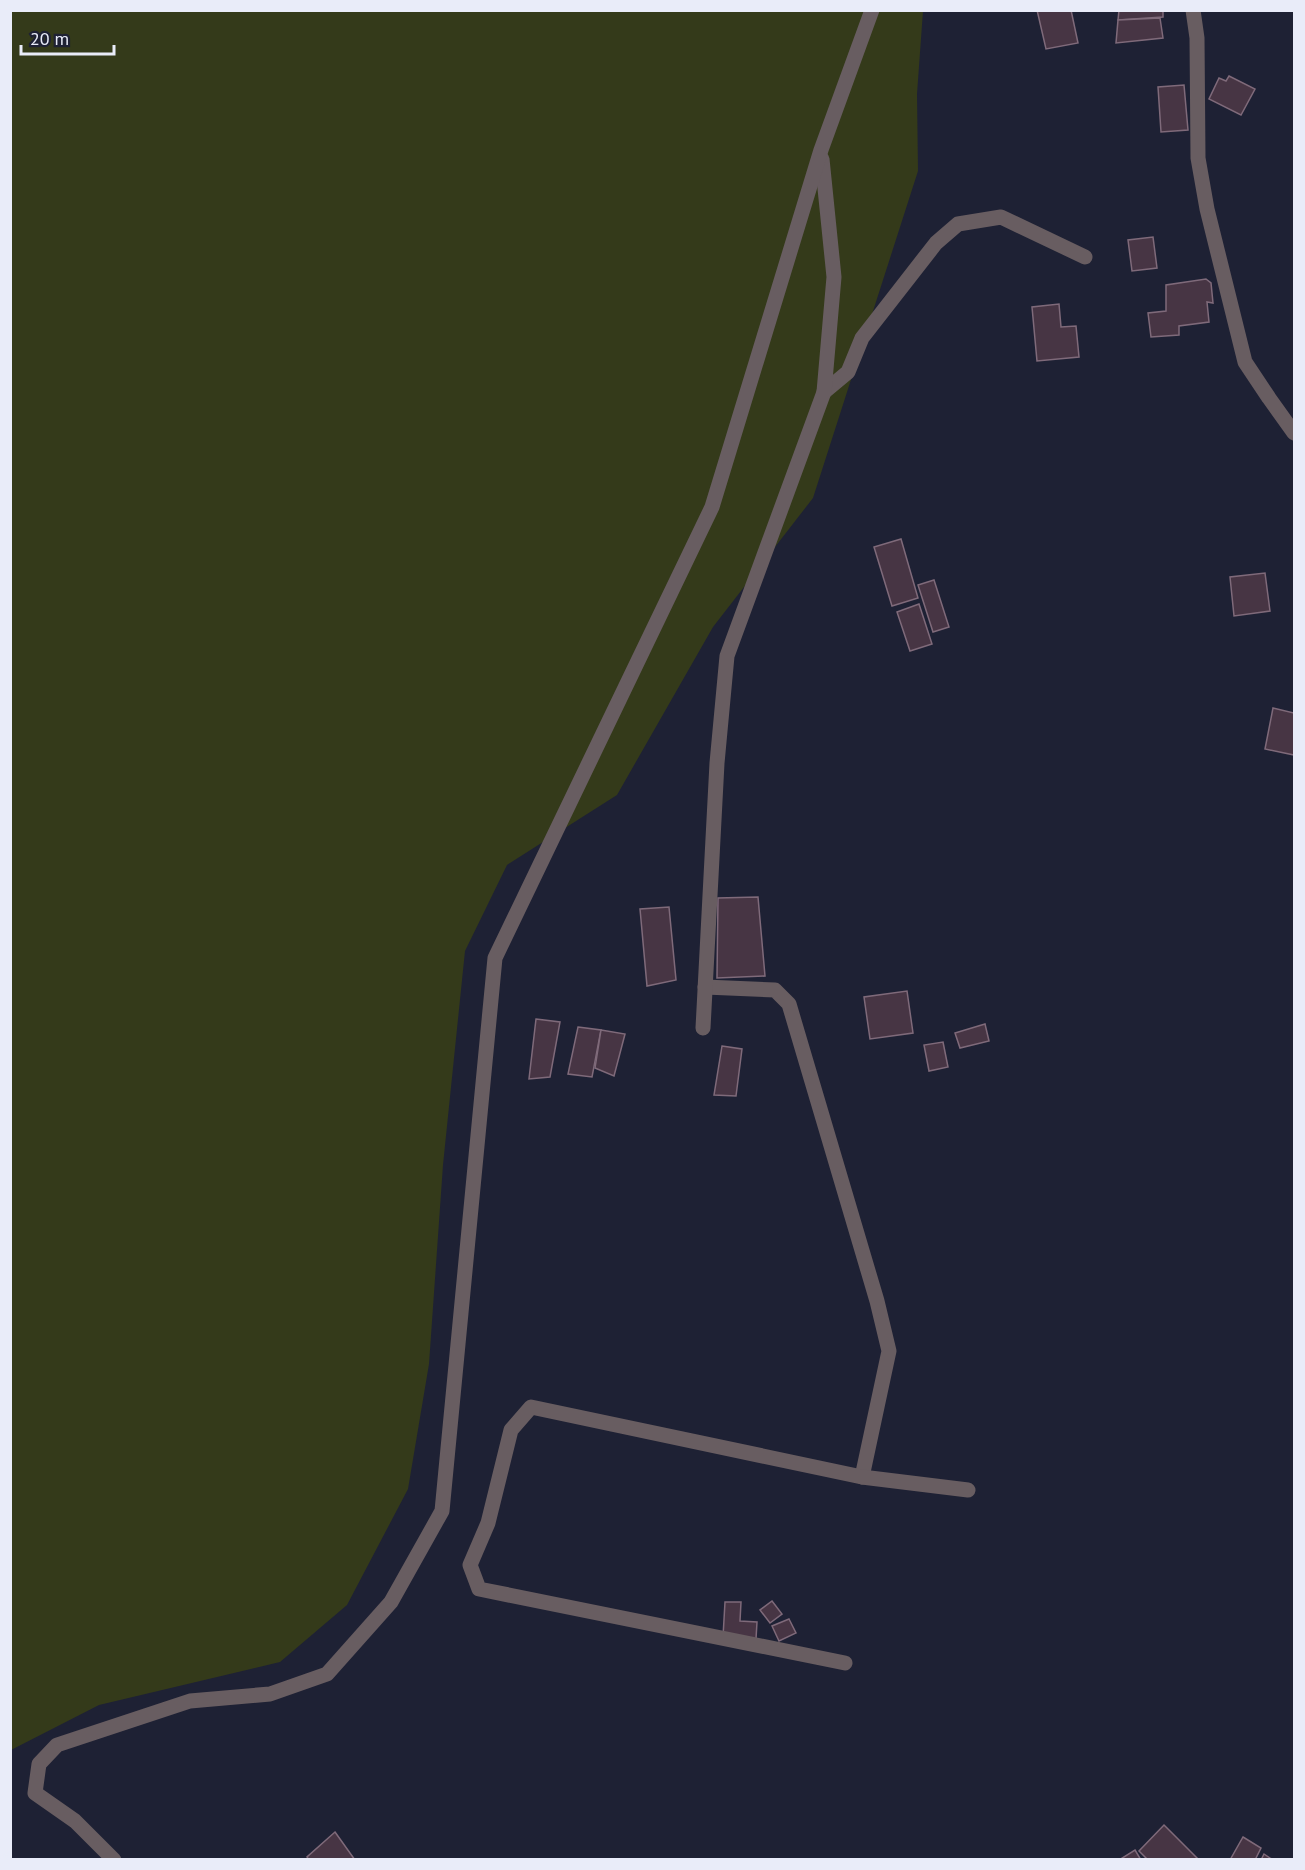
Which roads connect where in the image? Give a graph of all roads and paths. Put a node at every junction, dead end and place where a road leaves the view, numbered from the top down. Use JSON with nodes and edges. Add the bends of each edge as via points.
{"nodes":[{"id":1,"x":872,"y":10,"type":"edge"},
{"id":2,"x":1193,"y":10,"type":"edge"},
{"id":3,"x":821,"y":150,"type":"junction"},
{"id":4,"x":1085,"y":257,"type":"dead end"},
{"id":5,"x":824,"y":392,"type":"junction"},
{"id":6,"x":1294,"y":433,"type":"edge"},
{"id":7,"x":705,"y":987,"type":"junction"},
{"id":8,"x":703,"y":1028,"type":"dead end"},
{"id":9,"x":862,"y":1477,"type":"junction"},
{"id":10,"x":968,"y":1490,"type":"dead end"},
{"id":11,"x":845,"y":1663,"type":"dead end"},
{"id":12,"x":114,"y":1860,"type":"edge"}],
"edges":[{"from":1,"to":3,"type":"street"},
{"from":2,"to":6,"type":"street","via":[[1197,38],[1198,158],[1207,209],[1245,362]]},
{"from":3,"to":5,"type":"street","via":[[834,278]]},
{"from":3,"to":12,"type":"street","via":[[712,507],[495,958],[442,1511],[391,1602],[327,1674],[270,1694],[190,1701],[57,1745],[39,1764],[35,1793],[75,1821]]},
{"from":4,"to":5,"type":"street","via":[[1001,217],[958,224],[936,243],[862,338],[848,372]]},
{"from":5,"to":7,"type":"street","via":[[727,656]]},
{"from":7,"to":8,"type":"street"},
{"from":7,"to":9,"type":"street","via":[[775,990],[789,1004],[889,1351]]},
{"from":9,"to":10,"type":"street"},
{"from":9,"to":11,"type":"street","via":[[531,1407],[512,1430],[488,1523],[470,1565],[479,1589]]}]}
